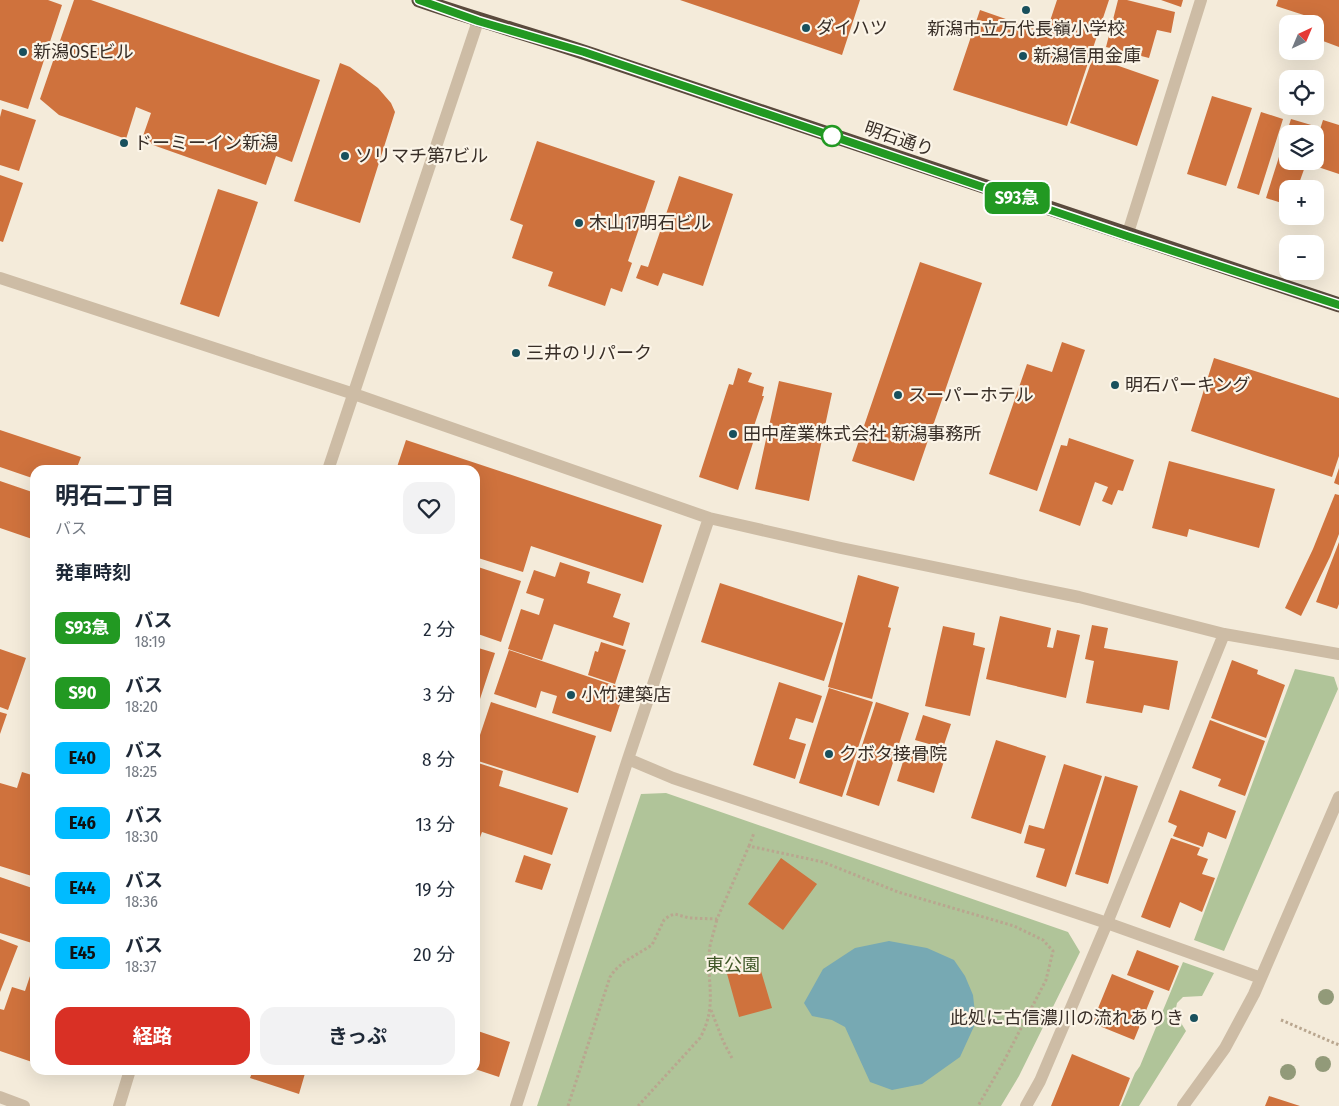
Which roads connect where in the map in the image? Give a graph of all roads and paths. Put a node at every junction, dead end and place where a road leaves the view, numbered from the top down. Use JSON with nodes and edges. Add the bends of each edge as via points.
{"nodes":[{"id":1,"x":419,"y":0,"type":"edge"},
{"id":2,"x":1201,"y":0,"type":"edge"},
{"id":3,"x":478,"y":21,"type":"junction"},
{"id":4,"x":1127,"y":236,"type":"junction"},
{"id":5,"x":0,"y":278,"type":"edge"},
{"id":6,"x":1339,"y":305,"type":"edge"},
{"id":7,"x":354,"y":394,"type":"junction"},
{"id":8,"x":330,"y":465,"type":"edge"},
{"id":9,"x":709,"y":518,"type":"junction"},
{"id":10,"x":1224,"y":634,"type":"junction"},
{"id":11,"x":1339,"y":654,"type":"edge"},
{"id":12,"x":628,"y":759,"type":"junction"},
{"id":13,"x":1339,"y":798,"type":"edge"},
{"id":14,"x":717,"y":919,"type":"junction"},
{"id":15,"x":1107,"y":923,"type":"junction"},
{"id":16,"x":1261,"y":978,"type":"junction"},
{"id":17,"x":711,"y":1009,"type":"junction"},
{"id":18,"x":1281,"y":1020,"type":"dead end"},
{"id":19,"x":1339,"y":1044,"type":"edge"},
{"id":20,"x":733,"y":1060,"type":"dead end"},
{"id":21,"x":128,"y":1075,"type":"edge"},
{"id":22,"x":0,"y":1097,"type":"edge"},
{"id":23,"x":24,"y":1106,"type":"edge"},
{"id":24,"x":119,"y":1106,"type":"edge"},
{"id":25,"x":516,"y":1106,"type":"edge"},
{"id":26,"x":568,"y":1106,"type":"edge"},
{"id":27,"x":638,"y":1106,"type":"edge"},
{"id":28,"x":978,"y":1106,"type":"edge"},
{"id":29,"x":1026,"y":1106,"type":"edge"},
{"id":30,"x":1184,"y":1106,"type":"edge"}],
"edges":[{"from":1,"to":3,"type":"highway","name":"明石通り"},
{"from":2,"to":4,"type":"street"},
{"from":3,"to":4,"type":"highway","name":"明石通り","via":[[584,52]]},
{"from":3,"to":7,"type":"street"},
{"from":4,"to":6,"type":"highway","name":"明石通り"},
{"from":5,"to":7,"type":"street"},
{"from":7,"to":8,"type":"street"},
{"from":7,"to":9,"type":"street"},
{"from":9,"to":10,"type":"street","via":[[1079,597]]},
{"from":9,"to":12,"type":"street"},
{"from":10,"to":11,"type":"street"},
{"from":10,"to":15,"type":"street"},
{"from":12,"to":15,"type":"street","via":[[673,778]]},
{"from":12,"to":25,"type":"street"},
{"from":13,"to":16,"type":"street"},
{"from":14,"to":17,"type":"path","via":[[710,947]]},
{"from":14,"to":26,"type":"path","via":[[669,916],[652,945],[615,970]]},
{"from":14,"to":28,"type":"path","via":[[749,846],[823,862],[898,892],[1014,926],[1043,940],[1053,951],[1046,980]]},
{"from":15,"to":16,"type":"street"},
{"from":15,"to":29,"type":"street","via":[[1040,1081]]},
{"from":16,"to":30,"type":"street","via":[[1225,1048]]},
{"from":17,"to":20,"type":"path"},
{"from":17,"to":27,"type":"path","via":[[700,1038]]},
{"from":18,"to":19,"type":"path"},
{"from":21,"to":24,"type":"street"},
{"from":22,"to":23,"type":"street"}]}
